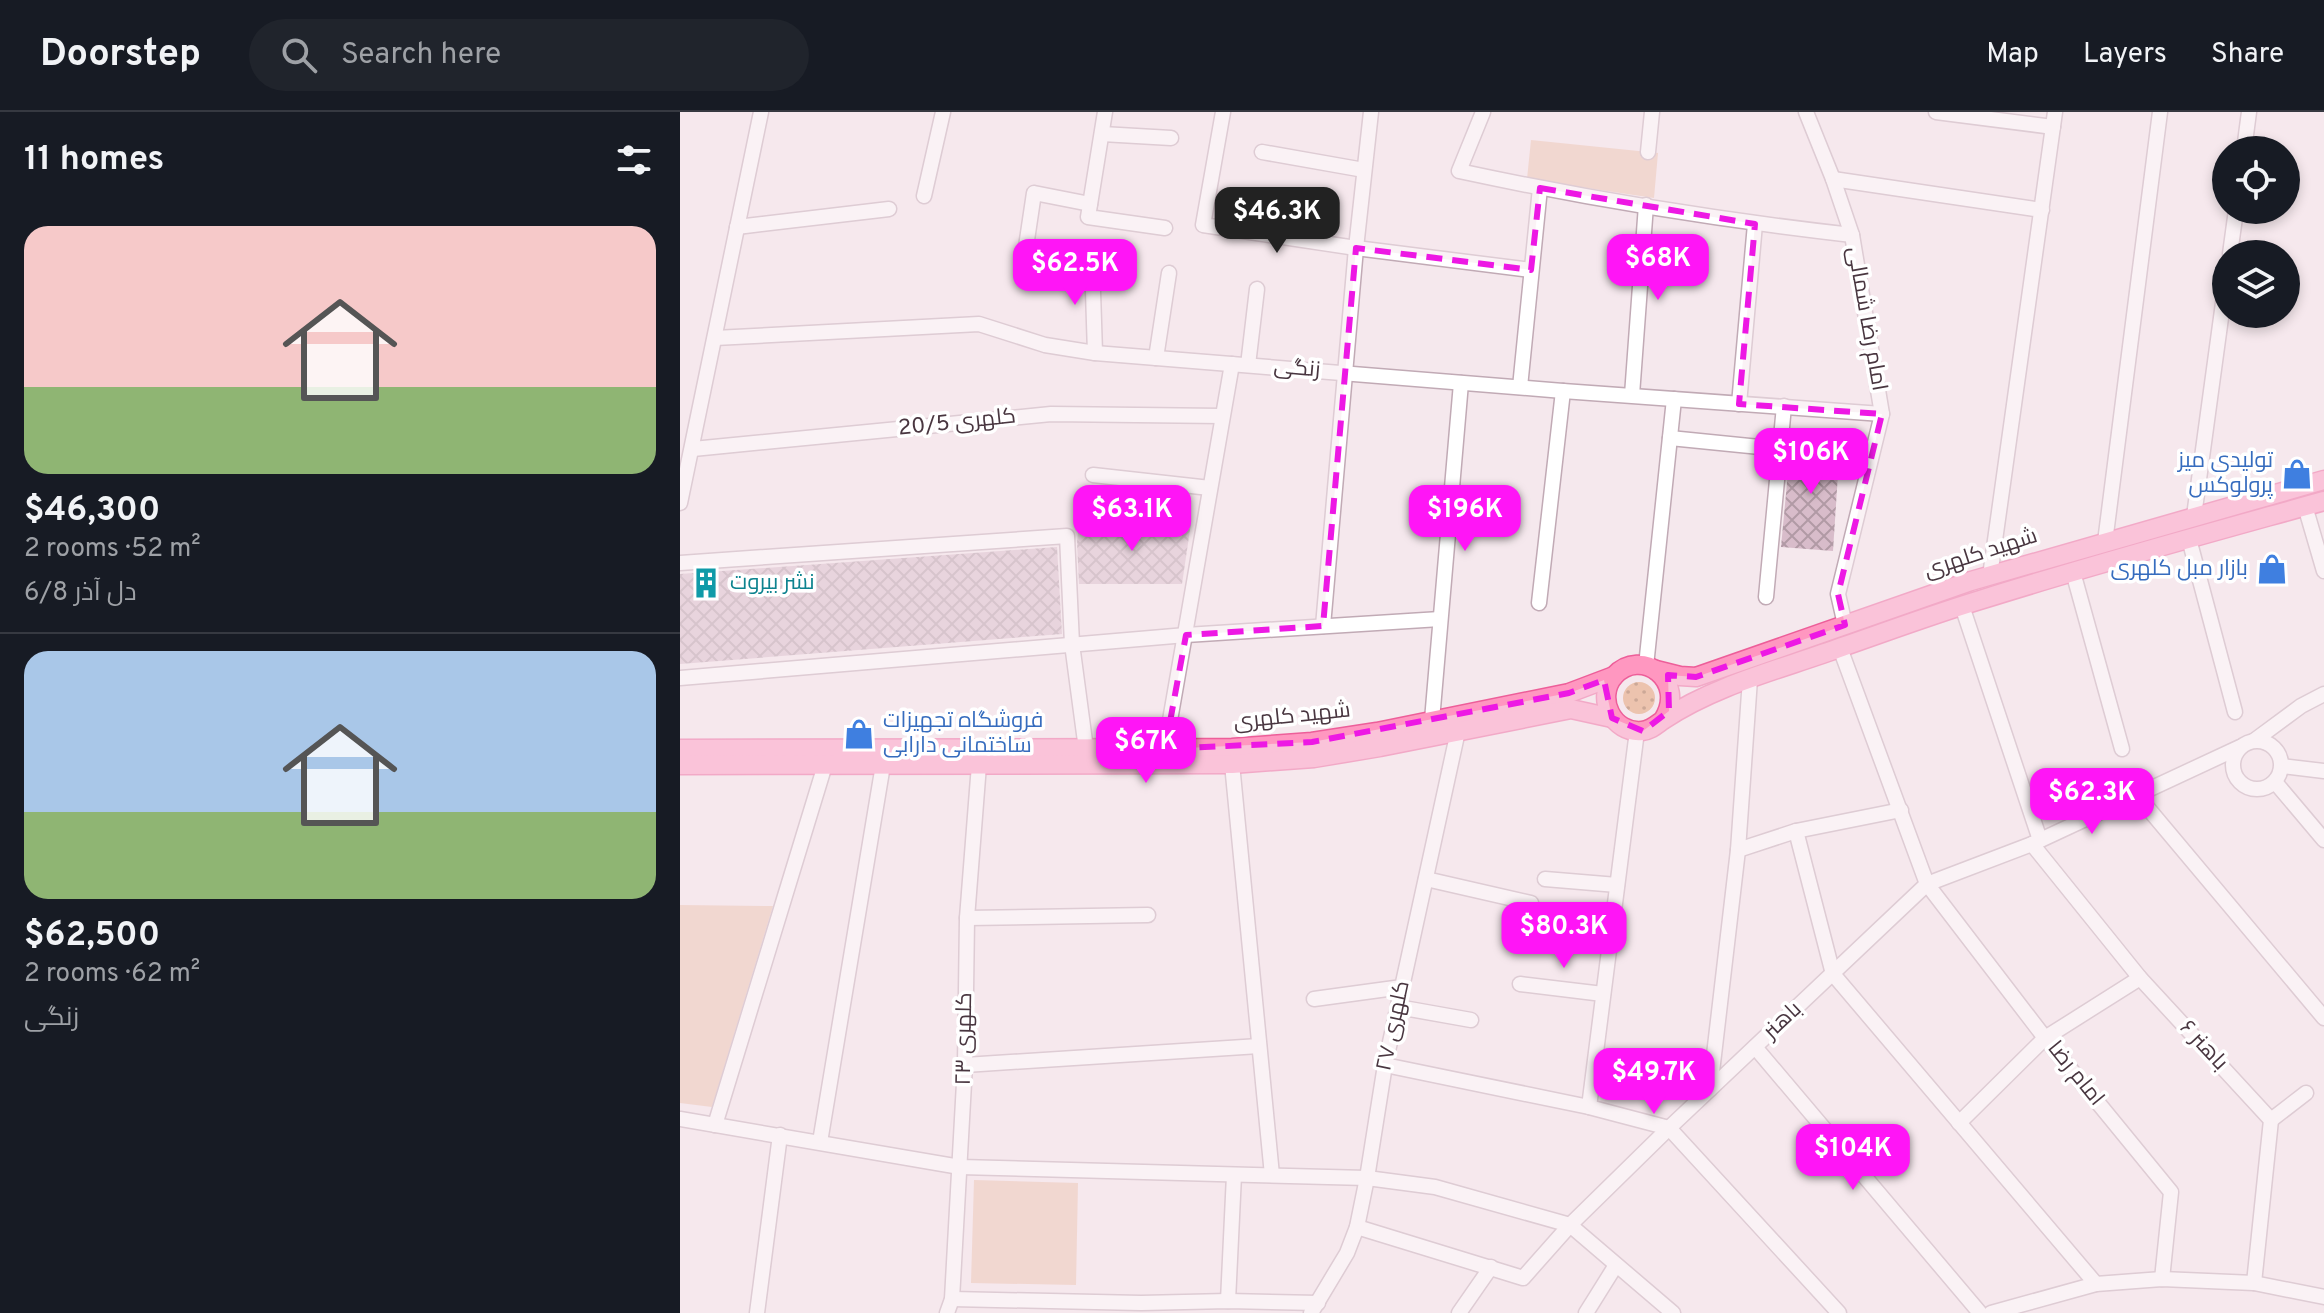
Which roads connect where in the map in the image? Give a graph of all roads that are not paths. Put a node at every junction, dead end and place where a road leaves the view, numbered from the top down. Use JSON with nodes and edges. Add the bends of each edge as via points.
{"nodes":[{"id":1,"x":761,"y":112,"type":"edge"},
{"id":2,"x":943,"y":112,"type":"edge"},
{"id":3,"x":1105,"y":112,"type":"edge"},
{"id":4,"x":1223,"y":112,"type":"edge"},
{"id":5,"x":1371,"y":112,"type":"edge"},
{"id":6,"x":1483,"y":112,"type":"edge"},
{"id":7,"x":1652,"y":112,"type":"edge"},
{"id":8,"x":1806,"y":112,"type":"edge"},
{"id":9,"x":1936,"y":112,"type":"edge"},
{"id":10,"x":2160,"y":112,"type":"edge"},
{"id":11,"x":2249,"y":112,"type":"edge"},
{"id":12,"x":2054,"y":120,"type":"edge"},
{"id":13,"x":1102,"y":134,"type":"junction"},
{"id":14,"x":2246,"y":136,"type":"edge"},
{"id":15,"x":1171,"y":138,"type":"dead end"},
{"id":16,"x":1262,"y":152,"type":"dead end"},
{"id":17,"x":1648,"y":152,"type":"dead end"},
{"id":18,"x":1364,"y":170,"type":"junction"},
{"id":19,"x":1833,"y":179,"type":"junction"},
{"id":20,"x":1540,"y":188,"type":"junction"},
{"id":21,"x":924,"y":196,"type":"dead end"},
{"id":22,"x":1646,"y":205,"type":"junction"},
{"id":23,"x":889,"y":209,"type":"dead end"},
{"id":24,"x":2042,"y":210,"type":"junction"},
{"id":25,"x":1089,"y":211,"type":"junction"},
{"id":26,"x":1755,"y":224,"type":"junction"},
{"id":27,"x":737,"y":227,"type":"junction"},
{"id":28,"x":1165,"y":228,"type":"dead end"},
{"id":29,"x":1852,"y":235,"type":"junction"},
{"id":30,"x":1356,"y":248,"type":"junction"},
{"id":31,"x":1024,"y":260,"type":"dead end"},
{"id":32,"x":1092,"y":261,"type":"dead end"},
{"id":33,"x":1531,"y":270,"type":"junction"},
{"id":34,"x":1169,"y":273,"type":"dead end"},
{"id":35,"x":1257,"y":289,"type":"dead end"},
{"id":36,"x":2220,"y":328,"type":"edge"},
{"id":37,"x":715,"y":338,"type":"junction"},
{"id":38,"x":1095,"y":353,"type":"junction"},
{"id":39,"x":1156,"y":358,"type":"junction"},
{"id":40,"x":1232,"y":364,"type":"junction"},
{"id":41,"x":1248,"y":365,"type":"junction"},
{"id":42,"x":1346,"y":374,"type":"junction"},
{"id":43,"x":1461,"y":383,"type":"junction"},
{"id":44,"x":1520,"y":387,"type":"junction"},
{"id":45,"x":1563,"y":391,"type":"junction"},
{"id":46,"x":1632,"y":395,"type":"junction"},
{"id":47,"x":1674,"y":399,"type":"junction"},
{"id":48,"x":1739,"y":404,"type":"junction"},
{"id":49,"x":1784,"y":406,"type":"junction"},
{"id":50,"x":1882,"y":414,"type":"junction"},
{"id":51,"x":1222,"y":416,"type":"junction"},
{"id":52,"x":1670,"y":438,"type":"junction"},
{"id":53,"x":693,"y":449,"type":"junction"},
{"id":54,"x":1780,"y":449,"type":"junction"},
{"id":55,"x":1093,"y":475,"type":"dead end"},
{"id":56,"x":2324,"y":480,"type":"edge"},
{"id":57,"x":1210,"y":488,"type":"junction"},
{"id":58,"x":2324,"y":501,"type":"edge"},
{"id":59,"x":680,"y":503,"type":"edge"},
{"id":60,"x":2305,"y":506,"type":"junction"},
{"id":61,"x":2194,"y":516,"type":"junction"},
{"id":62,"x":2189,"y":539,"type":"junction"},
{"id":63,"x":2105,"y":542,"type":"junction"},
{"id":64,"x":680,"y":563,"type":"edge"},
{"id":65,"x":2324,"y":571,"type":"edge"},
{"id":66,"x":2073,"y":572,"type":"junction"},
{"id":67,"x":1990,"y":576,"type":"junction"},
{"id":68,"x":1766,"y":597,"type":"dead end"},
{"id":69,"x":1539,"y":603,"type":"dead end"},
{"id":70,"x":1962,"y":606,"type":"junction"},
{"id":71,"x":1440,"y":619,"type":"junction"},
{"id":72,"x":1845,"y":625,"type":"junction"},
{"id":73,"x":1323,"y":626,"type":"junction"},
{"id":74,"x":1186,"y":635,"type":"junction"},
{"id":75,"x":1072,"y":644,"type":"junction"},
{"id":76,"x":1840,"y":648,"type":"junction"},
{"id":77,"x":1651,"y":668,"type":"junction"},
{"id":78,"x":1614,"y":676,"type":"junction"},
{"id":79,"x":680,"y":678,"type":"edge"},
{"id":80,"x":1750,"y":679,"type":"junction"},
{"id":81,"x":2324,"y":694,"type":"edge"},
{"id":82,"x":2235,"y":712,"type":"dead end"},
{"id":83,"x":1612,"y":718,"type":"junction"},
{"id":84,"x":1432,"y":720,"type":"junction"},
{"id":85,"x":1663,"y":720,"type":"junction"},
{"id":86,"x":1458,"y":731,"type":"junction"},
{"id":87,"x":1637,"y":731,"type":"junction"},
{"id":88,"x":2255,"y":740,"type":"junction"},
{"id":89,"x":2240,"y":747,"type":"junction"},
{"id":90,"x":680,"y":749,"type":"edge"},
{"id":91,"x":1086,"y":749,"type":"junction"},
{"id":92,"x":1165,"y":749,"type":"junction"},
{"id":93,"x":2122,"y":749,"type":"dead end"},
{"id":94,"x":1232,"y":764,"type":"junction"},
{"id":95,"x":680,"y":765,"type":"edge"},
{"id":96,"x":825,"y":765,"type":"junction"},
{"id":97,"x":883,"y":765,"type":"junction"},
{"id":98,"x":979,"y":765,"type":"junction"},
{"id":99,"x":2282,"y":766,"type":"junction"},
{"id":100,"x":2324,"y":771,"type":"edge"},
{"id":101,"x":2275,"y":782,"type":"junction"},
{"id":102,"x":2136,"y":794,"type":"junction"},
{"id":103,"x":1901,"y":810,"type":"junction"},
{"id":104,"x":1796,"y":831,"type":"junction"},
{"id":105,"x":2324,"y":840,"type":"edge"},
{"id":106,"x":2036,"y":842,"type":"junction"},
{"id":107,"x":1738,"y":850,"type":"junction"},
{"id":108,"x":1426,"y":879,"type":"junction"},
{"id":109,"x":1545,"y":879,"type":"dead end"},
{"id":110,"x":1927,"y":884,"type":"junction"},
{"id":111,"x":1617,"y":885,"type":"junction"},
{"id":112,"x":1531,"y":903,"type":"dead end"},
{"id":113,"x":1148,"y":915,"type":"dead end"},
{"id":114,"x":967,"y":918,"type":"junction"},
{"id":115,"x":1833,"y":974,"type":"junction"},
{"id":116,"x":2140,"y":978,"type":"junction"},
{"id":117,"x":1520,"y":984,"type":"dead end"},
{"id":118,"x":1402,"y":987,"type":"junction"},
{"id":119,"x":1603,"y":994,"type":"junction"},
{"id":120,"x":1314,"y":999,"type":"dead end"},
{"id":121,"x":1398,"y":1007,"type":"junction"},
{"id":122,"x":2324,"y":1018,"type":"edge"},
{"id":123,"x":1471,"y":1020,"type":"dead end"},
{"id":124,"x":2045,"y":1038,"type":"junction"},
{"id":125,"x":1259,"y":1046,"type":"junction"},
{"id":126,"x":1755,"y":1047,"type":"junction"},
{"id":127,"x":965,"y":1065,"type":"junction"},
{"id":128,"x":1385,"y":1065,"type":"junction"},
{"id":129,"x":1710,"y":1089,"type":"junction"},
{"id":130,"x":2306,"y":1093,"type":"dead end"},
{"id":131,"x":1589,"y":1107,"type":"junction"},
{"id":132,"x":680,"y":1119,"type":"edge"},
{"id":133,"x":2271,"y":1120,"type":"junction"},
{"id":134,"x":1959,"y":1123,"type":"junction"},
{"id":135,"x":715,"y":1125,"type":"junction"},
{"id":136,"x":1669,"y":1128,"type":"junction"},
{"id":137,"x":780,"y":1135,"type":"junction"},
{"id":138,"x":820,"y":1142,"type":"junction"},
{"id":139,"x":960,"y":1167,"type":"junction"},
{"id":140,"x":1234,"y":1175,"type":"junction"},
{"id":141,"x":1272,"y":1175,"type":"junction"},
{"id":142,"x":1367,"y":1178,"type":"junction"},
{"id":143,"x":1570,"y":1225,"type":"junction"},
{"id":144,"x":1357,"y":1227,"type":"junction"},
{"id":145,"x":1616,"y":1265,"type":"junction"},
{"id":146,"x":1491,"y":1267,"type":"junction"},
{"id":147,"x":2162,"y":1279,"type":"junction"},
{"id":148,"x":2254,"y":1283,"type":"junction"},
{"id":149,"x":2096,"y":1284,"type":"junction"},
{"id":150,"x":2324,"y":1297,"type":"edge"},
{"id":151,"x":1228,"y":1301,"type":"junction"},
{"id":152,"x":949,"y":1306,"type":"edge"},
{"id":153,"x":1019,"y":1307,"type":"edge"},
{"id":154,"x":1140,"y":1308,"type":"edge"},
{"id":155,"x":1315,"y":1308,"type":"edge"},
{"id":156,"x":757,"y":1313,"type":"edge"},
{"id":157,"x":1459,"y":1313,"type":"edge"},
{"id":158,"x":1586,"y":1313,"type":"edge"},
{"id":159,"x":1673,"y":1313,"type":"edge"},
{"id":160,"x":1839,"y":1313,"type":"edge"},
{"id":161,"x":1980,"y":1313,"type":"edge"},
{"id":162,"x":1991,"y":1313,"type":"edge"}],
"edges":[{"from":1,"to":27,"type":"street"},
{"from":2,"to":21,"type":"street"},
{"from":3,"to":13,"type":"street"},
{"from":4,"to":30,"type":"street","via":[[1203,225]]},
{"from":5,"to":18,"type":"street"},
{"from":6,"to":20,"type":"street","via":[[1459,171]]},
{"from":7,"to":17,"type":"street"},
{"from":8,"to":19,"type":"street","name":"امام رضا شمالی"},
{"from":9,"to":12,"type":"street"},
{"from":10,"to":63,"type":"street"},
{"from":11,"to":14,"type":"street"},
{"from":12,"to":24,"type":"street"},
{"from":13,"to":15,"type":"street"},
{"from":13,"to":25,"type":"street"},
{"from":16,"to":18,"type":"street"},
{"from":18,"to":30,"type":"street"},
{"from":19,"to":24,"type":"street"},
{"from":19,"to":29,"type":"street","name":"امام رضا شمالی"},
{"from":20,"to":22,"type":"street"},
{"from":20,"to":33,"type":"street"},
{"from":22,"to":26,"type":"street"},
{"from":22,"to":46,"type":"street"},
{"from":23,"to":27,"type":"street"},
{"from":24,"to":67,"type":"street"},
{"from":25,"to":28,"type":"street"},
{"from":25,"to":31,"type":"street","via":[[1034,193]]},
{"from":26,"to":29,"type":"street"},
{"from":26,"to":48,"type":"street"},
{"from":27,"to":37,"type":"street"},
{"from":29,"to":50,"type":"street","name":"امام رضا شمالی"},
{"from":30,"to":33,"type":"street"},
{"from":30,"to":42,"type":"street"},
{"from":32,"to":38,"type":"street"},
{"from":33,"to":44,"type":"street"},
{"from":34,"to":39,"type":"street"},
{"from":35,"to":41,"type":"street"},
{"from":36,"to":61,"type":"street"},
{"from":37,"to":38,"type":"street","name":"زنگی","via":[[979,324],[1045,345]]},
{"from":37,"to":53,"type":"street"},
{"from":38,"to":39,"type":"street","name":"زنگی"},
{"from":39,"to":40,"type":"street","name":"زنگی"},
{"from":40,"to":41,"type":"street","name":"زنگی"},
{"from":40,"to":51,"type":"street"},
{"from":41,"to":42,"type":"street","name":"زنگی"},
{"from":42,"to":43,"type":"street","name":"زنگی"},
{"from":42,"to":73,"type":"street"},
{"from":43,"to":44,"type":"street","name":"زنگی"},
{"from":43,"to":71,"type":"street"},
{"from":44,"to":45,"type":"street","name":"زنگی"},
{"from":45,"to":46,"type":"street","name":"زنگی"},
{"from":45,"to":69,"type":"street"},
{"from":46,"to":47,"type":"street","name":"زنگی"},
{"from":47,"to":48,"type":"street","name":"زنگی"},
{"from":47,"to":52,"type":"street"},
{"from":48,"to":49,"type":"street","name":"زنگی"},
{"from":49,"to":50,"type":"street","name":"زنگی"},
{"from":49,"to":54,"type":"street"},
{"from":50,"to":72,"type":"street","name":"امام رضا شمالی","via":[[1838,594]]},
{"from":51,"to":53,"type":"street","name":"کلهری 20/5","via":[[1051,414]]},
{"from":51,"to":57,"type":"street"},
{"from":52,"to":54,"type":"street"},
{"from":52,"to":77,"type":"street"},
{"from":53,"to":59,"type":"street"},
{"from":54,"to":68,"type":"street"},
{"from":55,"to":57,"type":"street"},
{"from":56,"to":61,"type":"main road","name":"شهید کلهری"},
{"from":57,"to":74,"type":"street"},
{"from":58,"to":60,"type":"main road","name":"شهید کلهری"},
{"from":60,"to":62,"type":"main road","name":"شهید کلهری"},
{"from":60,"to":65,"type":"street"},
{"from":61,"to":63,"type":"main road","name":"شهید کلهری"},
{"from":62,"to":66,"type":"main road","name":"شهید کلهری"},
{"from":62,"to":82,"type":"street"},
{"from":63,"to":67,"type":"main road","name":"شهید کلهری"},
{"from":64,"to":75,"type":"street","via":[[1067,536]]},
{"from":66,"to":70,"type":"main road","name":"شهید کلهری"},
{"from":66,"to":93,"type":"street"},
{"from":67,"to":72,"type":"main road","name":"شهید کلهری"},
{"from":70,"to":76,"type":"main road","name":"شهید کلهری"},
{"from":70,"to":106,"type":"street"},
{"from":71,"to":73,"type":"street"},
{"from":71,"to":84,"type":"street"},
{"from":72,"to":77,"type":"main road","name":"شهید کلهری","via":[[1696,677]]},
{"from":73,"to":74,"type":"street"},
{"from":74,"to":75,"type":"street"},
{"from":74,"to":92,"type":"street"},
{"from":75,"to":79,"type":"street"},
{"from":75,"to":91,"type":"street"},
{"from":76,"to":80,"type":"main road","name":"شهید کلهری"},
{"from":76,"to":103,"type":"street","name":"امام رضا"},
{"from":77,"to":78,"type":"main road","via":[[1634,665]]},
{"from":77,"to":85,"type":"main road","via":[[1670,688],[1672,700]]},
{"from":78,"to":83,"type":"main road","via":[[1606,697]]},
{"from":78,"to":84,"type":"main road","name":"شهید کلهری","via":[[1569,693]]},
{"from":80,"to":85,"type":"main road","name":"شهید کلهری","via":[[1703,696]]},
{"from":80,"to":107,"type":"street"},
{"from":81,"to":88,"type":"street"},
{"from":83,"to":86,"type":"main road","name":"شهید کلهری","via":[[1571,709]]},
{"from":83,"to":87,"type":"main road"},
{"from":84,"to":92,"type":"main road","name":"شهید کلهری","via":[[1312,742]]},
{"from":85,"to":87,"type":"main road"},
{"from":86,"to":94,"type":"main road","name":"شهید کلهری","via":[[1314,758]]},
{"from":86,"to":108,"type":"street","name":"کلهری ۲۷"},
{"from":87,"to":111,"type":"street"},
{"from":88,"to":89,"type":"street"},
{"from":88,"to":99,"type":"street","via":[[2277,750]]},
{"from":89,"to":101,"type":"street","via":[[2233,763],[2243,785],[2260,789]]},
{"from":89,"to":102,"type":"street","name":"باهنر"},
{"from":90,"to":91,"type":"main road","name":"شهید کلهری"},
{"from":91,"to":92,"type":"main road","name":"شهید کلهری"},
{"from":94,"to":98,"type":"main road","name":"شهید کلهری"},
{"from":94,"to":125,"type":"street"},
{"from":95,"to":96,"type":"main road","name":"شهید کلهری"},
{"from":96,"to":97,"type":"main road","name":"شهید کلهری"},
{"from":96,"to":135,"type":"street"},
{"from":97,"to":98,"type":"main road","name":"شهید کلهری"},
{"from":97,"to":138,"type":"street"},
{"from":98,"to":114,"type":"street","name":"کلهری ۲۳"},
{"from":99,"to":100,"type":"street"},
{"from":99,"to":101,"type":"street"},
{"from":101,"to":105,"type":"street"},
{"from":102,"to":106,"type":"street","name":"باهنر"},
{"from":102,"to":122,"type":"street"},
{"from":103,"to":104,"type":"street"},
{"from":103,"to":110,"type":"street","name":"امام رضا"},
{"from":104,"to":107,"type":"street"},
{"from":104,"to":115,"type":"street"},
{"from":106,"to":110,"type":"street","name":"باهنر"},
{"from":106,"to":116,"type":"street","name":"باهنر ۶"},
{"from":107,"to":129,"type":"street"},
{"from":108,"to":112,"type":"street"},
{"from":108,"to":118,"type":"street","name":"کلهری ۲۷"},
{"from":109,"to":111,"type":"street"},
{"from":110,"to":115,"type":"street","name":"باهنر"},
{"from":110,"to":124,"type":"street","name":"امام رضا"},
{"from":111,"to":119,"type":"street"},
{"from":113,"to":114,"type":"street"},
{"from":114,"to":127,"type":"street","name":"کلهری ۲۳"},
{"from":115,"to":126,"type":"street","name":"باهنر"},
{"from":115,"to":134,"type":"street"},
{"from":116,"to":124,"type":"street"},
{"from":116,"to":133,"type":"street","name":"باهنر ۶"},
{"from":117,"to":119,"type":"street"},
{"from":118,"to":120,"type":"street"},
{"from":118,"to":121,"type":"street","name":"کلهری ۲۷"},
{"from":119,"to":131,"type":"street"},
{"from":121,"to":123,"type":"street"},
{"from":121,"to":128,"type":"street","name":"کلهری ۲۷"},
{"from":124,"to":134,"type":"street"},
{"from":124,"to":147,"type":"street","name":"امام رضا","via":[[2171,1192]]},
{"from":125,"to":127,"type":"street"},
{"from":125,"to":141,"type":"street"},
{"from":126,"to":129,"type":"street","name":"باهنر"},
{"from":126,"to":161,"type":"street"},
{"from":127,"to":139,"type":"street","name":"کلهری ۲۳"},
{"from":128,"to":131,"type":"street"},
{"from":128,"to":142,"type":"street","name":"کلهری ۲۷"},
{"from":129,"to":136,"type":"street","name":"باهنر"},
{"from":130,"to":133,"type":"street"},
{"from":131,"to":136,"type":"street"},
{"from":132,"to":135,"type":"street"},
{"from":133,"to":148,"type":"street"},
{"from":134,"to":149,"type":"street"},
{"from":135,"to":137,"type":"street"},
{"from":136,"to":143,"type":"street","name":"باهنر"},
{"from":136,"to":160,"type":"street"},
{"from":137,"to":138,"type":"street"},
{"from":137,"to":156,"type":"street"},
{"from":138,"to":139,"type":"street"},
{"from":139,"to":140,"type":"street"},
{"from":139,"to":152,"type":"street","name":"کلهری ۲۳"},
{"from":140,"to":141,"type":"street"},
{"from":140,"to":151,"type":"street"},
{"from":141,"to":142,"type":"street"},
{"from":142,"to":143,"type":"street","via":[[1435,1187]]},
{"from":142,"to":144,"type":"street","name":"کلهری ۲۷"},
{"from":143,"to":145,"type":"street"},
{"from":143,"to":146,"type":"street","name":"باهنر","via":[[1523,1278]]},
{"from":144,"to":146,"type":"street","name":"باهنر"},
{"from":144,"to":155,"type":"street","name":"کلهری ۲۷"},
{"from":145,"to":158,"type":"street"},
{"from":145,"to":159,"type":"street"},
{"from":146,"to":157,"type":"street"},
{"from":147,"to":148,"type":"street"},
{"from":147,"to":149,"type":"street"},
{"from":148,"to":150,"type":"street"},
{"from":149,"to":162,"type":"street"},
{"from":151,"to":154,"type":"street"},
{"from":151,"to":155,"type":"street"},
{"from":152,"to":153,"type":"street"},
{"from":153,"to":154,"type":"street"}]}
